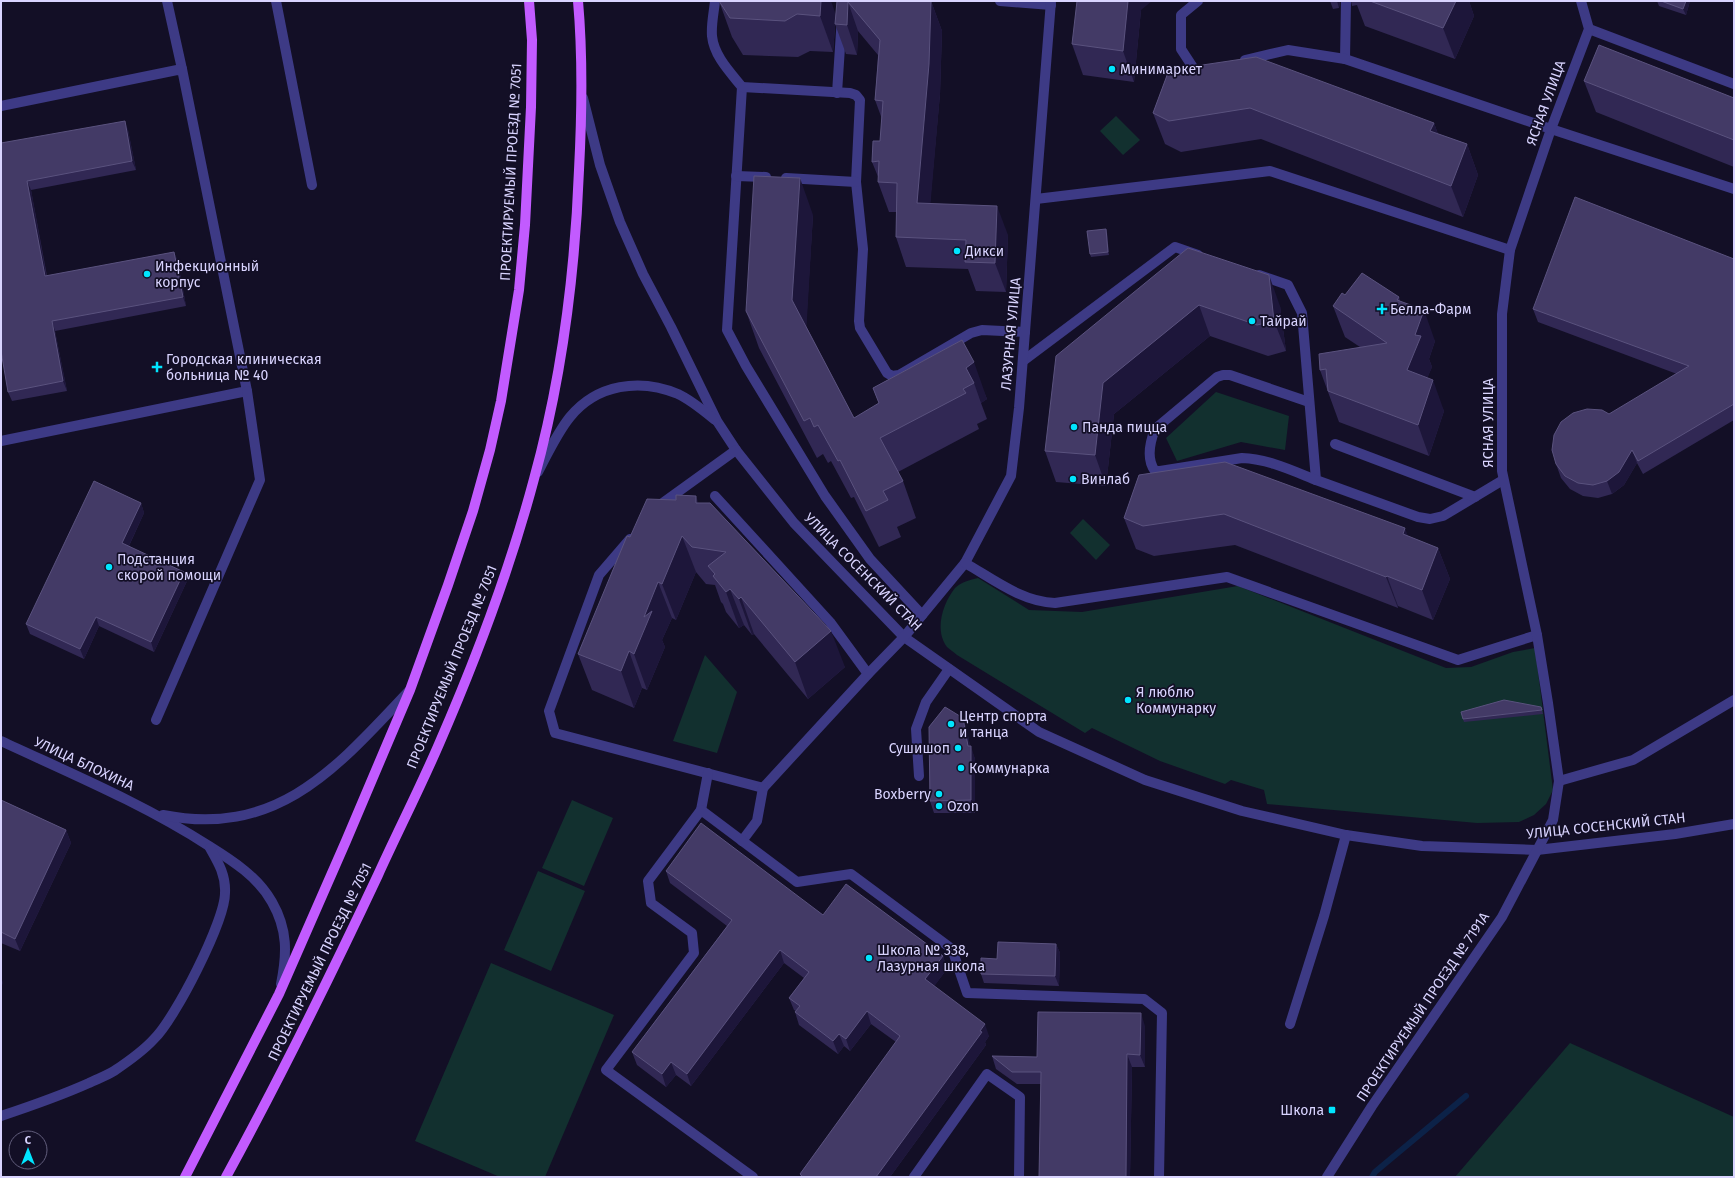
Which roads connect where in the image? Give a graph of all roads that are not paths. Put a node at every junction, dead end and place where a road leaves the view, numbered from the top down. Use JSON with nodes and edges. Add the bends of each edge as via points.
{"nodes":[{"id":1,"x":167,"y":1,"type":"edge"},
{"id":2,"x":276,"y":1,"type":"edge"},
{"id":3,"x":529,"y":1,"type":"edge"},
{"id":4,"x":578,"y":1,"type":"edge"},
{"id":5,"x":715,"y":1,"type":"edge"},
{"id":6,"x":843,"y":1,"type":"edge"},
{"id":7,"x":1000,"y":1,"type":"edge"},
{"id":8,"x":1198,"y":1,"type":"edge"},
{"id":9,"x":1346,"y":1,"type":"edge"},
{"id":10,"x":1581,"y":1,"type":"edge"},
{"id":11,"x":1051,"y":3,"type":"edge"},
{"id":12,"x":1589,"y":29,"type":"junction"},
{"id":13,"x":1345,"y":59,"type":"junction"},
{"id":14,"x":1234,"y":63,"type":"edge"},
{"id":15,"x":1211,"y":68,"type":"edge"},
{"id":16,"x":182,"y":69,"type":"junction"},
{"id":17,"x":1734,"y":84,"type":"edge"},
{"id":18,"x":742,"y":87,"type":"junction"},
{"id":19,"x":837,"y":93,"type":"junction"},
{"id":20,"x":582,"y":96,"type":"junction"},
{"id":21,"x":1,"y":106,"type":"edge"},
{"id":22,"x":1551,"y":129,"type":"junction"},
{"id":23,"x":736,"y":176,"type":"junction"},
{"id":24,"x":856,"y":182,"type":"junction"},
{"id":25,"x":312,"y":185,"type":"dead end"},
{"id":26,"x":1734,"y":189,"type":"edge"},
{"id":27,"x":1036,"y":199,"type":"junction"},
{"id":28,"x":1510,"y":250,"type":"junction"},
{"id":29,"x":1205,"y":257,"type":"edge"},
{"id":30,"x":1250,"y":272,"type":"edge"},
{"id":31,"x":1025,"y":332,"type":"junction"},
{"id":32,"x":1023,"y":361,"type":"junction"},
{"id":33,"x":247,"y":391,"type":"junction"},
{"id":34,"x":1309,"y":402,"type":"junction"},
{"id":35,"x":717,"y":421,"type":"junction"},
{"id":36,"x":1,"y":441,"type":"edge"},
{"id":37,"x":1335,"y":444,"type":"dead end"},
{"id":38,"x":736,"y":450,"type":"junction"},
{"id":39,"x":535,"y":477,"type":"junction"},
{"id":40,"x":1316,"y":480,"type":"junction"},
{"id":41,"x":1503,"y":480,"type":"junction"},
{"id":42,"x":715,"y":496,"type":"dead end"},
{"id":43,"x":1475,"y":497,"type":"junction"},
{"id":44,"x":649,"y":516,"type":"edge"},
{"id":45,"x":634,"y":534,"type":"edge"},
{"id":46,"x":965,"y":563,"type":"junction"},
{"id":47,"x":922,"y":615,"type":"junction"},
{"id":48,"x":1537,"y":635,"type":"junction"},
{"id":49,"x":904,"y":637,"type":"junction"},
{"id":50,"x":949,"y":669,"type":"junction"},
{"id":51,"x":868,"y":674,"type":"junction"},
{"id":52,"x":410,"y":690,"type":"junction"},
{"id":53,"x":1734,"y":700,"type":"edge"},
{"id":54,"x":156,"y":720,"type":"dead end"},
{"id":55,"x":1,"y":741,"type":"edge"},
{"id":56,"x":708,"y":774,"type":"junction"},
{"id":57,"x":919,"y":776,"type":"dead end"},
{"id":58,"x":1559,"y":781,"type":"junction"},
{"id":59,"x":763,"y":788,"type":"junction"},
{"id":60,"x":701,"y":810,"type":"junction"},
{"id":61,"x":156,"y":814,"type":"junction"},
{"id":62,"x":1734,"y":824,"type":"edge"},
{"id":63,"x":1346,"y":835,"type":"junction"},
{"id":64,"x":742,"y":841,"type":"junction"},
{"id":65,"x":209,"y":846,"type":"junction"},
{"id":66,"x":1537,"y":850,"type":"junction"},
{"id":67,"x":279,"y":994,"type":"junction"},
{"id":68,"x":1290,"y":1024,"type":"dead end"},
{"id":69,"x":1,"y":1116,"type":"edge"},
{"id":70,"x":185,"y":1177,"type":"edge"},
{"id":71,"x":226,"y":1177,"type":"edge"},
{"id":72,"x":753,"y":1177,"type":"edge"},
{"id":73,"x":914,"y":1177,"type":"edge"},
{"id":74,"x":1018,"y":1177,"type":"edge"},
{"id":75,"x":1160,"y":1177,"type":"edge"},
{"id":76,"x":1327,"y":1177,"type":"edge"}],
"edges":[{"from":1,"to":16,"type":"street"},
{"from":2,"to":25,"type":"street"},
{"from":3,"to":52,"type":"main road","name":"ПРОЕКТИРУЕМЫЙ ПРОЕЗД № 7051","via":[[532,40],[528,170],[519,290],[508,363],[490,450],[473,511]]},
{"from":4,"to":20,"type":"main road","name":"ПРОЕКТИРУЕМЫЙ ПРОЕЗД № 7051"},
{"from":5,"to":18,"type":"street","via":[[712,35],[714,45],[723,63]]},
{"from":6,"to":19,"type":"street"},
{"from":7,"to":11,"type":"street"},
{"from":8,"to":15,"type":"street","via":[[1181,15],[1181,50],[1196,72]]},
{"from":9,"to":13,"type":"street"},
{"from":10,"to":12,"type":"street"},
{"from":11,"to":27,"type":"street","name":"ЛАЗУРНАЯ УЛИЦА"},
{"from":12,"to":17,"type":"street"},
{"from":12,"to":22,"type":"street","name":"ЯСНАЯ УЛИЦА"},
{"from":13,"to":14,"type":"street","via":[[1288,50]]},
{"from":13,"to":22,"type":"street"},
{"from":16,"to":21,"type":"street"},
{"from":16,"to":33,"type":"street"},
{"from":18,"to":19,"type":"street"},
{"from":18,"to":23,"type":"street"},
{"from":19,"to":24,"type":"street","via":[[856,95],[860,100]]},
{"from":20,"to":35,"type":"street","name":"УЛИЦА СОСЕНСКИЙ СТАН","via":[[600,165],[620,222],[643,274]]},
{"from":20,"to":39,"type":"main road","name":"ПРОЕКТИРУЕМЫЙ ПРОЕЗД № 7051","via":[[578,211],[570,292],[562,352]]},
{"from":22,"to":26,"type":"street"},
{"from":22,"to":28,"type":"street","name":"ЯСНАЯ УЛИЦА"},
{"from":23,"to":24,"type":"street"},
{"from":23,"to":47,"type":"street","via":[[727,330],[825,496],[870,559]]},
{"from":24,"to":31,"type":"street","via":[[863,249],[860,328],[887,373],[892,376],[898,375],[971,333],[982,330]]},
{"from":27,"to":28,"type":"street","via":[[1270,171]]},
{"from":27,"to":31,"type":"street","name":"ЛАЗУРНАЯ УЛИЦА"},
{"from":28,"to":41,"type":"street","name":"ЯСНАЯ УЛИЦА","via":[[1502,314]]},
{"from":29,"to":32,"type":"street","via":[[1175,247]]},
{"from":30,"to":34,"type":"street","via":[[1288,285],[1302,313]]},
{"from":31,"to":32,"type":"street","name":"ЛАЗУРНАЯ УЛИЦА"},
{"from":32,"to":46,"type":"street","name":"ЛАЗУРНАЯ УЛИЦА","via":[[1011,476]]},
{"from":33,"to":36,"type":"street"},
{"from":33,"to":54,"type":"street","via":[[260,480]]},
{"from":34,"to":40,"type":"street"},
{"from":34,"to":40,"type":"street","via":[[1230,375],[1217,377],[1155,429],[1149,459],[1155,471],[1160,472],[1242,458],[1254,459]]},
{"from":35,"to":38,"type":"street","name":"УЛИЦА СОСЕНСКИЙ СТАН"},
{"from":35,"to":39,"type":"street","via":[[679,395],[661,388],[642,385],[609,389],[582,405],[571,417],[554,441]]},
{"from":37,"to":43,"type":"street"},
{"from":38,"to":44,"type":"street","via":[[659,505]]},
{"from":38,"to":49,"type":"street","name":"УЛИЦА СОСЕНСКИЙ СТАН","via":[[794,523]]},
{"from":39,"to":71,"type":"main road","name":"ПРОЕКТИРУЕМЫЙ ПРОЕЗД № 7051","via":[[489,619],[439,744],[299,1039]]},
{"from":40,"to":43,"type":"street","via":[[1430,519],[1443,516]]},
{"from":41,"to":43,"type":"street"},
{"from":41,"to":48,"type":"street","name":"ЯСНАЯ УЛИЦА"},
{"from":42,"to":51,"type":"street","via":[[830,622]]},
{"from":45,"to":56,"type":"street","via":[[599,575],[549,711],[553,726],[556,733]]},
{"from":46,"to":47,"type":"street","name":"ЛАЗУРНАЯ УЛИЦА"},
{"from":46,"to":48,"type":"street","via":[[1034,600],[1055,603],[1227,577],[1458,660]]},
{"from":47,"to":49,"type":"street","name":"ЛАЗУРНАЯ УЛИЦА"},
{"from":48,"to":58,"type":"street","name":"ЯСНАЯ УЛИЦА"},
{"from":49,"to":50,"type":"street","name":"УЛИЦА СОСЕНСКИЙ СТАН"},
{"from":49,"to":51,"type":"street","name":"ЛАЗУРНАЯ УЛИЦА"},
{"from":50,"to":57,"type":"street","via":[[926,702],[916,729]]},
{"from":50,"to":63,"type":"street","name":"УЛИЦА СОСЕНСКИЙ СТАН","via":[[1039,732],[1146,780],[1242,811]]},
{"from":51,"to":59,"type":"street","name":"ЛАЗУРНАЯ УЛИЦА"},
{"from":52,"to":61,"type":"street","via":[[352,751],[326,774],[301,792],[277,804],[242,816],[205,820]]},
{"from":52,"to":67,"type":"main road","name":"ПРОЕКТИРУЕМЫЙ ПРОЕЗД № 7051"},
{"from":53,"to":58,"type":"street","via":[[1633,760]]},
{"from":55,"to":61,"type":"street","name":"УЛИЦА БЛОХИНА"},
{"from":56,"to":59,"type":"street"},
{"from":56,"to":60,"type":"street"},
{"from":58,"to":66,"type":"street","name":"ЯСНАЯ УЛИЦА","via":[[1553,820]]},
{"from":59,"to":64,"type":"street","via":[[757,821]]},
{"from":60,"to":64,"type":"street"},
{"from":60,"to":72,"type":"street","via":[[648,881],[651,903],[692,933],[694,953],[606,1070]]},
{"from":61,"to":65,"type":"street"},
{"from":62,"to":66,"type":"street","name":"УЛИЦА СОСЕНСКИЙ СТАН","via":[[1675,834]]},
{"from":63,"to":66,"type":"street","name":"УЛИЦА СОСЕНСКИЙ СТАН","via":[[1422,846]]},
{"from":63,"to":68,"type":"street"},
{"from":64,"to":75,"type":"street","via":[[797,882],[851,874],[952,949],[968,992],[1144,999],[1162,1013]]},
{"from":65,"to":67,"type":"street","via":[[249,874],[272,902],[286,940],[286,959]]},
{"from":65,"to":69,"type":"street","via":[[224,878],[223,909],[192,979],[155,1039],[113,1071],[58,1097]]},
{"from":66,"to":76,"type":"street","name":"ПРОЕКТИРУЕМЫЙ ПРОЕЗД № 7191А","via":[[1502,917],[1372,1106]]},
{"from":67,"to":70,"type":"main road","name":"ПРОЕКТИРУЕМЫЙ ПРОЕЗД № 7051"},
{"from":73,"to":74,"type":"street","via":[[987,1074],[1020,1097]]}]}
